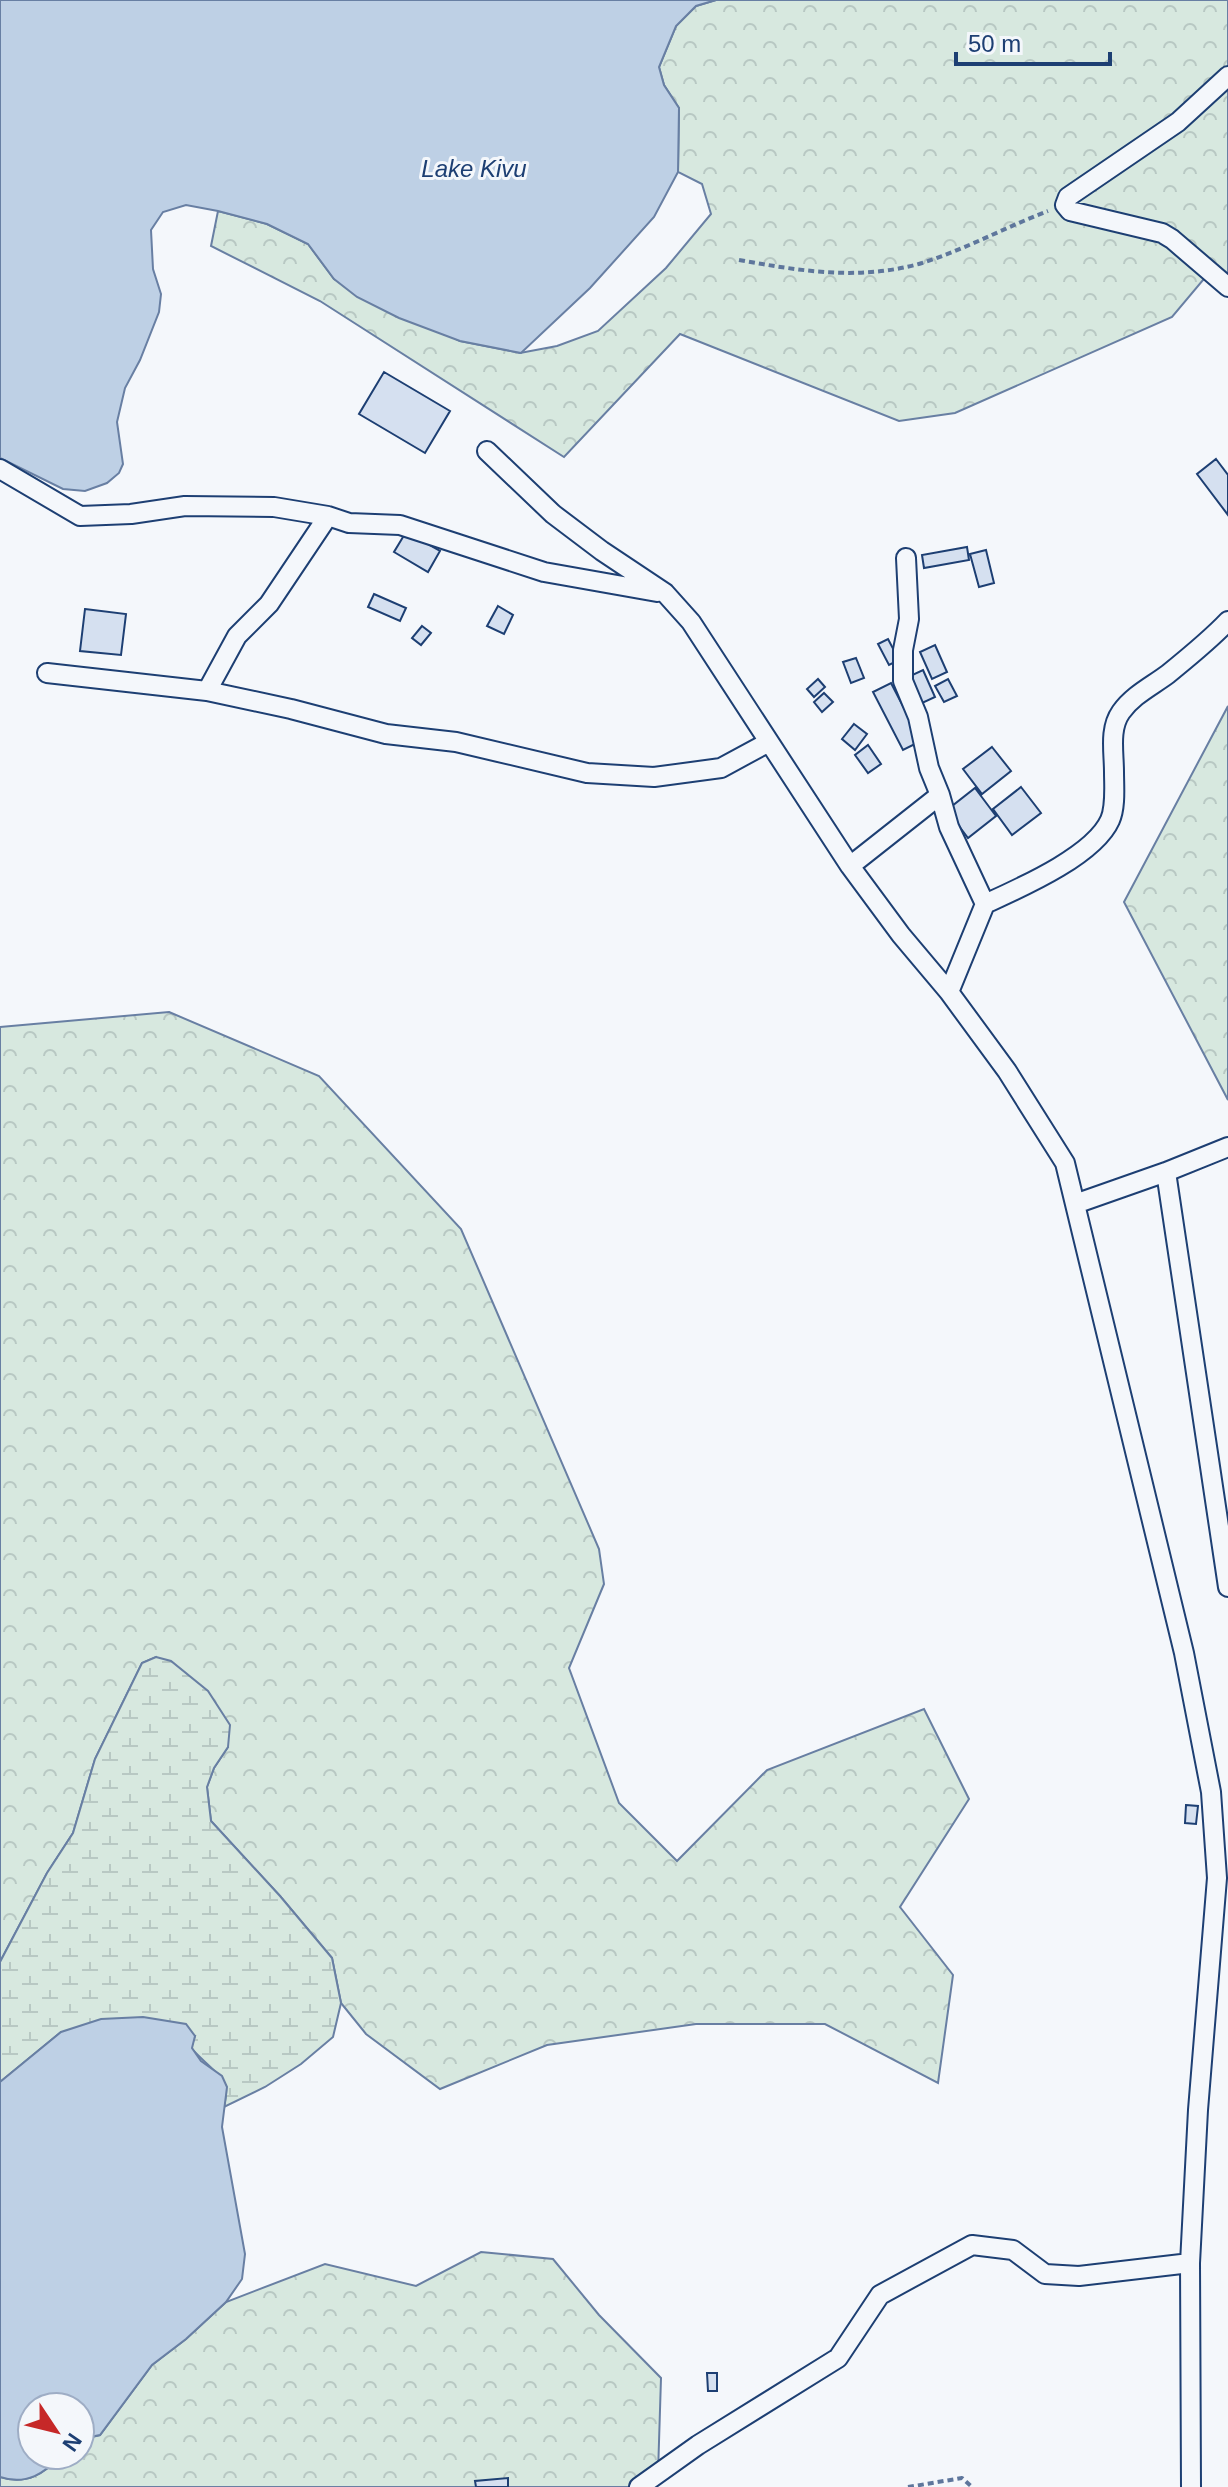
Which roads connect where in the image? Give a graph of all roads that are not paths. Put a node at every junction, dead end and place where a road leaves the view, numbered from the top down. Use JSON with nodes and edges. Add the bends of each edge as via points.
{"nodes":[{"id":1,"x":1228,"y":76,"type":"edge"},
{"id":2,"x":1228,"y":287,"type":"edge"},
{"id":3,"x":487,"y":451,"type":"dead end"},
{"id":4,"x":0,"y":469,"type":"edge"},
{"id":5,"x":328,"y":516,"type":"junction"},
{"id":6,"x":906,"y":558,"type":"dead end"},
{"id":7,"x":665,"y":593,"type":"junction"},
{"id":8,"x":1228,"y":621,"type":"edge"},
{"id":9,"x":47,"y":673,"type":"dead end"},
{"id":10,"x":207,"y":691,"type":"junction"},
{"id":11,"x":769,"y":742,"type":"junction"},
{"id":12,"x":940,"y":795,"type":"junction"},
{"id":13,"x":850,"y":866,"type":"junction"},
{"id":14,"x":985,"y":904,"type":"junction"},
{"id":15,"x":949,"y":992,"type":"junction"},
{"id":16,"x":1228,"y":1147,"type":"edge"},
{"id":17,"x":1166,"y":1172,"type":"junction"},
{"id":18,"x":1075,"y":1204,"type":"junction"},
{"id":19,"x":1228,"y":1587,"type":"edge"},
{"id":20,"x":1190,"y":2263,"type":"junction"},
{"id":21,"x":639,"y":2487,"type":"edge"},
{"id":22,"x":1191,"y":2487,"type":"edge"}],
"edges":[{"from":1,"to":2,"type":"street","via":[[1178,122],[1068,197],[1065,205],[1070,211],[1162,233]]},
{"from":3,"to":7,"type":"street","via":[[553,514]]},
{"from":4,"to":5,"type":"street","via":[[80,516],[185,506],[274,507]]},
{"from":5,"to":7,"type":"street","via":[[349,523],[400,525],[544,572]]},
{"from":5,"to":10,"type":"street","via":[[269,604],[237,636]]},
{"from":6,"to":12,"type":"street","via":[[909,619],[903,681]]},
{"from":7,"to":11,"type":"street","via":[[712,651]]},
{"from":8,"to":14,"type":"street","via":[[1120,713],[1113,729],[1111,818],[1100,837],[1083,852]]},
{"from":9,"to":10,"type":"street"},
{"from":10,"to":11,"type":"street","via":[[386,734],[456,742],[587,773],[654,777],[721,768]]},
{"from":11,"to":13,"type":"street"},
{"from":12,"to":13,"type":"street"},
{"from":12,"to":14,"type":"street"},
{"from":13,"to":15,"type":"street"},
{"from":14,"to":15,"type":"street"},
{"from":15,"to":18,"type":"street","via":[[1065,1163]]},
{"from":16,"to":17,"type":"street"},
{"from":17,"to":18,"type":"street"},
{"from":17,"to":19,"type":"street"},
{"from":18,"to":20,"type":"street","via":[[1184,1653],[1211,1792],[1217,1878]]},
{"from":20,"to":21,"type":"street","via":[[1079,2276],[1045,2274],[1013,2250],[972,2245],[880,2295],[838,2358]]},
{"from":20,"to":22,"type":"street"}]}
